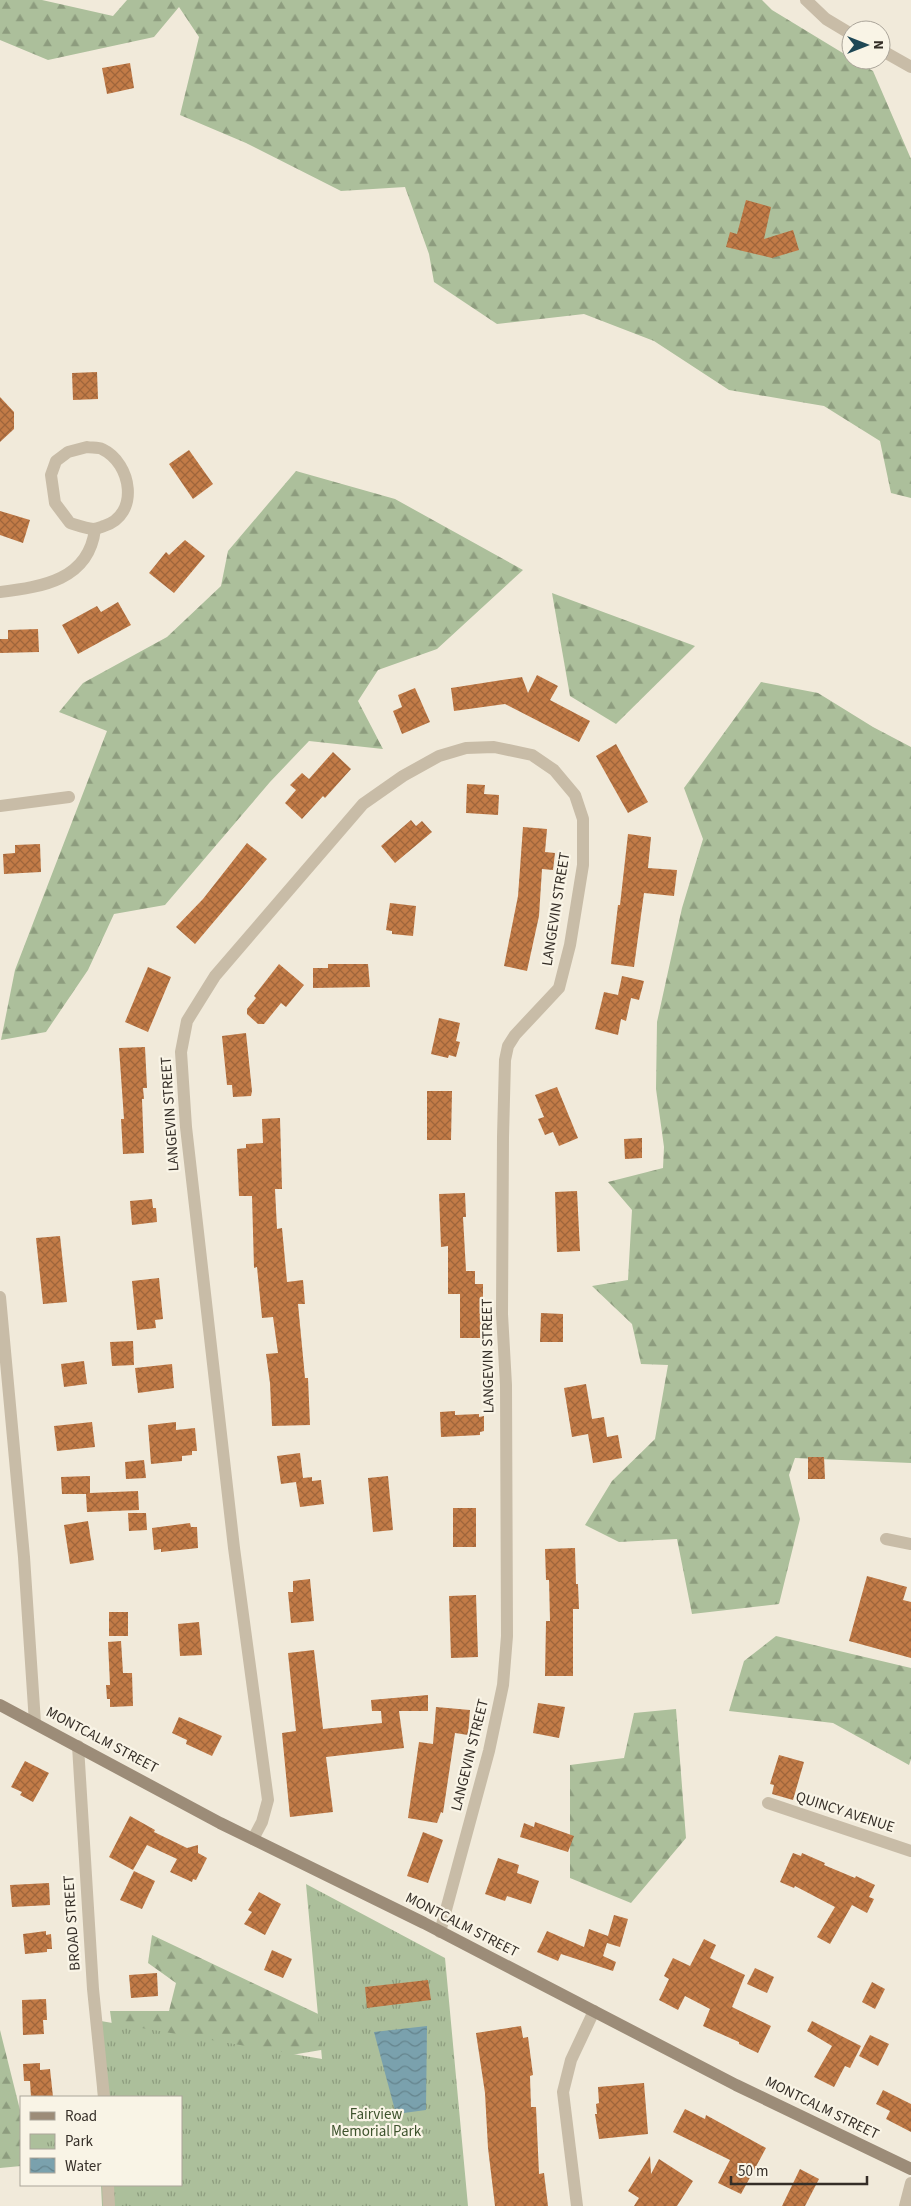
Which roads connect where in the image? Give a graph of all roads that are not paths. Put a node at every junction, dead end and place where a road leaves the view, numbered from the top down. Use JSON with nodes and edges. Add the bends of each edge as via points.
{"nodes":[{"id":1,"x":806,"y":0,"type":"edge"},
{"id":2,"x":841,"y":28,"type":"edge"},
{"id":3,"x":891,"y":56,"type":"edge"},
{"id":4,"x":911,"y":67,"type":"edge"},
{"id":5,"x":95,"y":529,"type":"junction"},
{"id":6,"x":0,"y":592,"type":"edge"},
{"id":7,"x":69,"y":797,"type":"dead end"},
{"id":8,"x":0,"y":806,"type":"edge"},
{"id":9,"x":0,"y":1297,"type":"edge"},
{"id":10,"x":886,"y":1539,"type":"dead end"},
{"id":11,"x":911,"y":1544,"type":"edge"},
{"id":12,"x":0,"y":1705,"type":"edge"},
{"id":13,"x":34,"y":1723,"type":"junction"},
{"id":14,"x":78,"y":1746,"type":"junction"},
{"id":15,"x":768,"y":1804,"type":"dead end"},
{"id":16,"x":253,"y":1839,"type":"junction"},
{"id":17,"x":911,"y":1851,"type":"edge"},
{"id":18,"x":440,"y":1932,"type":"junction"},
{"id":19,"x":594,"y":2011,"type":"junction"},
{"id":20,"x":104,"y":2096,"type":"edge"},
{"id":21,"x":911,"y":2169,"type":"edge"},
{"id":22,"x":911,"y":2183,"type":"edge"},
{"id":23,"x":108,"y":2186,"type":"edge"},
{"id":24,"x":109,"y":2206,"type":"edge"},
{"id":25,"x":577,"y":2206,"type":"edge"},
{"id":26,"x":905,"y":2206,"type":"edge"}],
"edges":[{"from":1,"to":2,"type":"street"},
{"from":3,"to":4,"type":"street"},
{"from":5,"to":5,"type":"street","via":[[115,523],[122,515],[127,506],[128,491],[126,474],[113,458],[102,449],[86,447],[68,452],[56,461],[51,475],[55,503],[70,523]]},
{"from":5,"to":6,"type":"street","via":[[88,555],[70,574],[33,588]]},
{"from":7,"to":8,"type":"street"},
{"from":9,"to":13,"type":"street","via":[[24,1557]]},
{"from":10,"to":11,"type":"street"},
{"from":12,"to":13,"type":"main road","name":"MONTCALM STREET"},
{"from":13,"to":14,"type":"main road","name":"MONTCALM STREET"},
{"from":14,"to":16,"type":"main road","name":"MONTCALM STREET"},
{"from":14,"to":20,"type":"street","name":"BROAD STREET","via":[[93,1988]]},
{"from":15,"to":17,"type":"street","name":"QUINCY AVENUE"},
{"from":16,"to":18,"type":"main road","name":"MONTCALM STREET"},
{"from":16,"to":18,"type":"street","name":"LANGEVIN STREET","via":[[268,1800],[234,1548],[185,1119],[181,1052],[187,1021],[215,976],[363,804],[439,756],[466,748],[494,747],[532,755],[554,770],[575,795],[583,819],[583,865],[559,988],[514,1035],[505,1060],[502,1314],[506,1385],[507,1636],[503,1685],[489,1751]]},
{"from":18,"to":19,"type":"main road","name":"MONTCALM STREET"},
{"from":19,"to":21,"type":"main road","name":"MONTCALM STREET","via":[[736,2085]]},
{"from":19,"to":25,"type":"street","via":[[575,2048],[564,2085]]},
{"from":22,"to":26,"type":"street"},
{"from":23,"to":24,"type":"street"}]}
